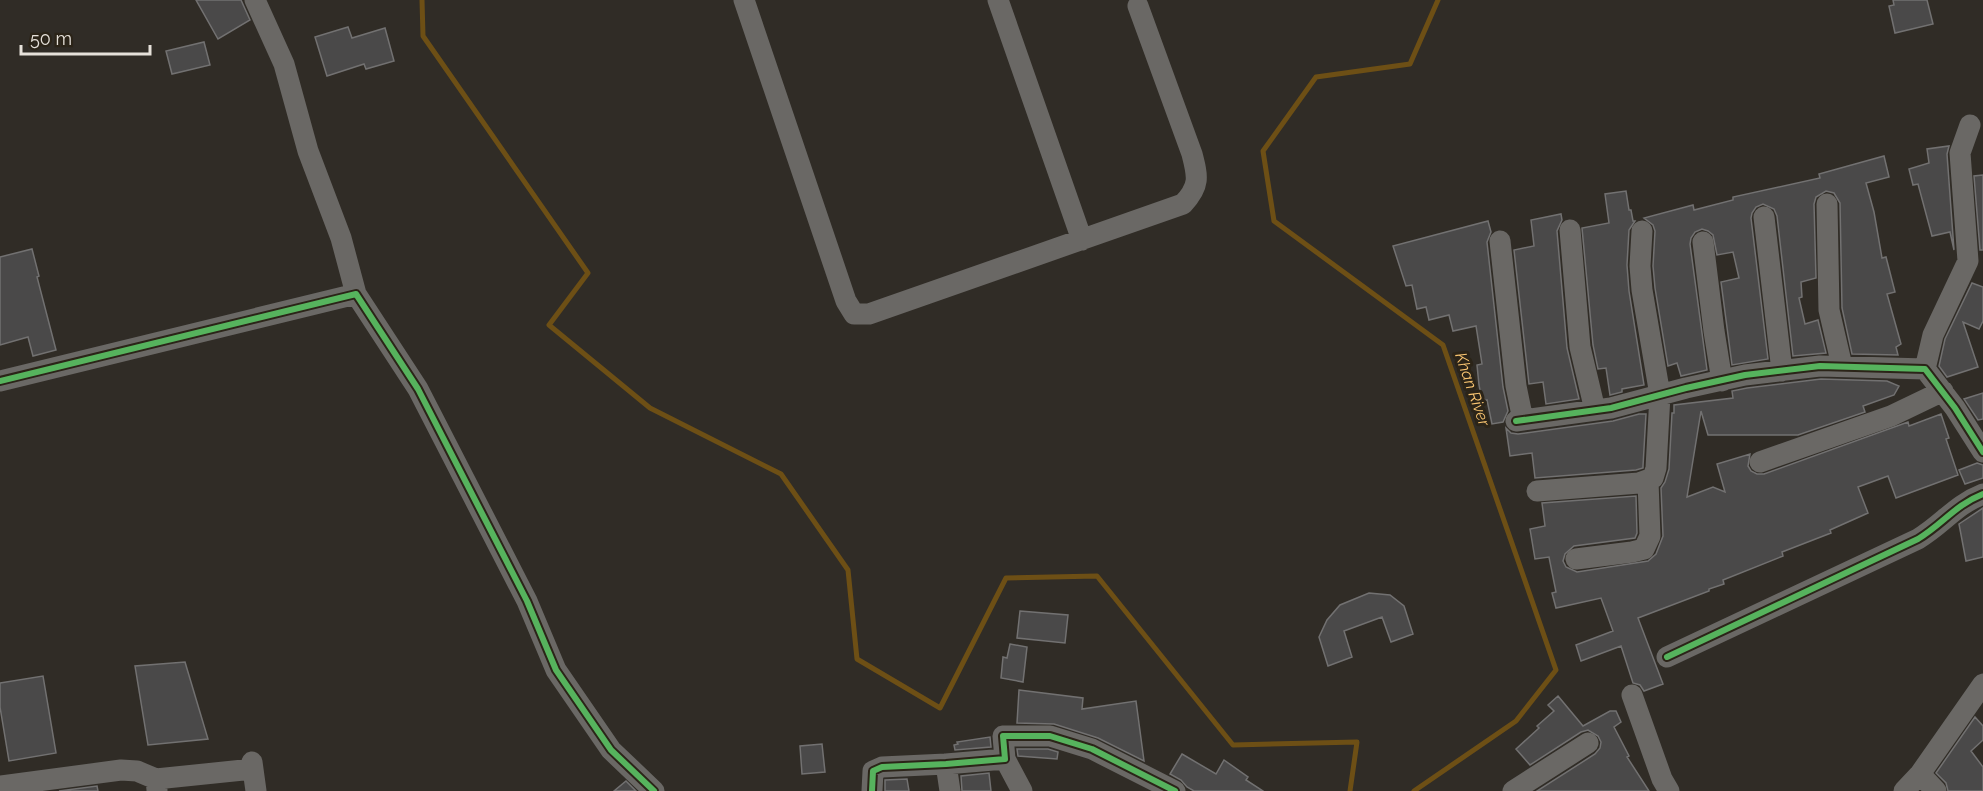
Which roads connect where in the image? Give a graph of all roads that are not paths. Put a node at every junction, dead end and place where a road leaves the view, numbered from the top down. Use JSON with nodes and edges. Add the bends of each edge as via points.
{"nodes":[{"id":1,"x":255,"y":0,"type":"edge"},
{"id":2,"x":744,"y":0,"type":"edge"},
{"id":3,"x":998,"y":0,"type":"edge"},
{"id":4,"x":1138,"y":6,"type":"dead end"},
{"id":5,"x":1970,"y":125,"type":"dead end"},
{"id":6,"x":1827,"y":204,"type":"dead end"},
{"id":7,"x":1764,"y":217,"type":"dead end"},
{"id":8,"x":1570,"y":230,"type":"dead end"},
{"id":9,"x":1642,"y":231,"type":"dead end"},
{"id":10,"x":1082,"y":240,"type":"junction"},
{"id":11,"x":1500,"y":241,"type":"dead end"},
{"id":12,"x":1704,"y":242,"type":"dead end"},
{"id":13,"x":1975,"y":260,"type":"edge"},
{"id":14,"x":356,"y":294,"type":"junction"},
{"id":15,"x":1842,"y":366,"type":"junction"},
{"id":16,"x":1925,"y":369,"type":"junction"},
{"id":17,"x":1782,"y":371,"type":"junction"},
{"id":18,"x":0,"y":381,"type":"edge"},
{"id":19,"x":1722,"y":381,"type":"junction"},
{"id":20,"x":1943,"y":391,"type":"junction"},
{"id":21,"x":1660,"y":395,"type":"junction"},
{"id":22,"x":1595,"y":410,"type":"junction"},
{"id":23,"x":1983,"y":452,"type":"edge"},
{"id":24,"x":1760,"y":462,"type":"dead end"},
{"id":25,"x":1648,"y":481,"type":"junction"},
{"id":26,"x":1537,"y":491,"type":"dead end"},
{"id":27,"x":1983,"y":494,"type":"edge"},
{"id":28,"x":1576,"y":559,"type":"dead end"},
{"id":29,"x":1667,"y":657,"type":"dead end"},
{"id":30,"x":1983,"y":684,"type":"edge"},
{"id":31,"x":1632,"y":695,"type":"dead end"},
{"id":32,"x":1588,"y":743,"type":"dead end"},
{"id":33,"x":1005,"y":759,"type":"junction"},
{"id":34,"x":946,"y":764,"type":"junction"},
{"id":35,"x":1920,"y":774,"type":"junction"},
{"id":36,"x":156,"y":785,"type":"edge"},
{"id":37,"x":0,"y":786,"type":"edge"},
{"id":38,"x":52,"y":786,"type":"edge"},
{"id":39,"x":256,"y":791,"type":"edge"},
{"id":40,"x":654,"y":791,"type":"edge"},
{"id":41,"x":872,"y":791,"type":"edge"},
{"id":42,"x":950,"y":791,"type":"edge"},
{"id":43,"x":1022,"y":791,"type":"edge"},
{"id":44,"x":1175,"y":791,"type":"edge"},
{"id":45,"x":1513,"y":791,"type":"edge"},
{"id":46,"x":1669,"y":791,"type":"edge"},
{"id":47,"x":1904,"y":791,"type":"edge"},
{"id":48,"x":1936,"y":791,"type":"edge"}],
"edges":[{"from":1,"to":14,"type":"street","via":[[284,64],[308,151],[341,238]]},
{"from":2,"to":10,"type":"street","via":[[846,301],[854,314],[869,314]]},
{"from":3,"to":10,"type":"street"},
{"from":4,"to":10,"type":"street","via":[[1192,154],[1197,173],[1194,193],[1183,204]]},
{"from":5,"to":13,"type":"street","via":[[1960,153]]},
{"from":6,"to":15,"type":"street","via":[[1829,310]]},
{"from":7,"to":17,"type":"street"},
{"from":8,"to":22,"type":"street","via":[[1580,347]]},
{"from":9,"to":21,"type":"street","via":[[1642,290]]},
{"from":11,"to":22,"type":"street","via":[[1520,421]]},
{"from":12,"to":19,"type":"street"},
{"from":13,"to":16,"type":"street","via":[[1933,334]]},
{"from":14,"to":18,"type":"street"},
{"from":14,"to":40,"type":"street","via":[[418,389],[527,601],[556,670],[611,750]]},
{"from":15,"to":16,"type":"street"},
{"from":15,"to":17,"type":"street"},
{"from":16,"to":20,"type":"street"},
{"from":17,"to":19,"type":"street"},
{"from":19,"to":21,"type":"street"},
{"from":20,"to":23,"type":"street"},
{"from":20,"to":24,"type":"street","via":[[1881,420]]},
{"from":21,"to":22,"type":"street"},
{"from":21,"to":25,"type":"street","via":[[1656,468]]},
{"from":25,"to":26,"type":"street"},
{"from":25,"to":28,"type":"street","via":[[1650,536],[1644,549]]},
{"from":27,"to":29,"type":"street","via":[[1957,507],[1918,539]]},
{"from":30,"to":35,"type":"street"},
{"from":31,"to":46,"type":"street"},
{"from":32,"to":45,"type":"street"},
{"from":33,"to":34,"type":"street"},
{"from":33,"to":43,"type":"street"},
{"from":33,"to":44,"type":"street","via":[[1003,736],[1050,736],[1092,749]]},
{"from":34,"to":41,"type":"street","via":[[882,767],[873,771]]},
{"from":34,"to":42,"type":"street"},
{"from":35,"to":47,"type":"street"},
{"from":35,"to":48,"type":"street"},
{"from":36,"to":38,"type":"street","via":[[137,771],[121,770]]},
{"from":36,"to":39,"type":"street","via":[[252,765]]},
{"from":37,"to":38,"type":"street"}]}
